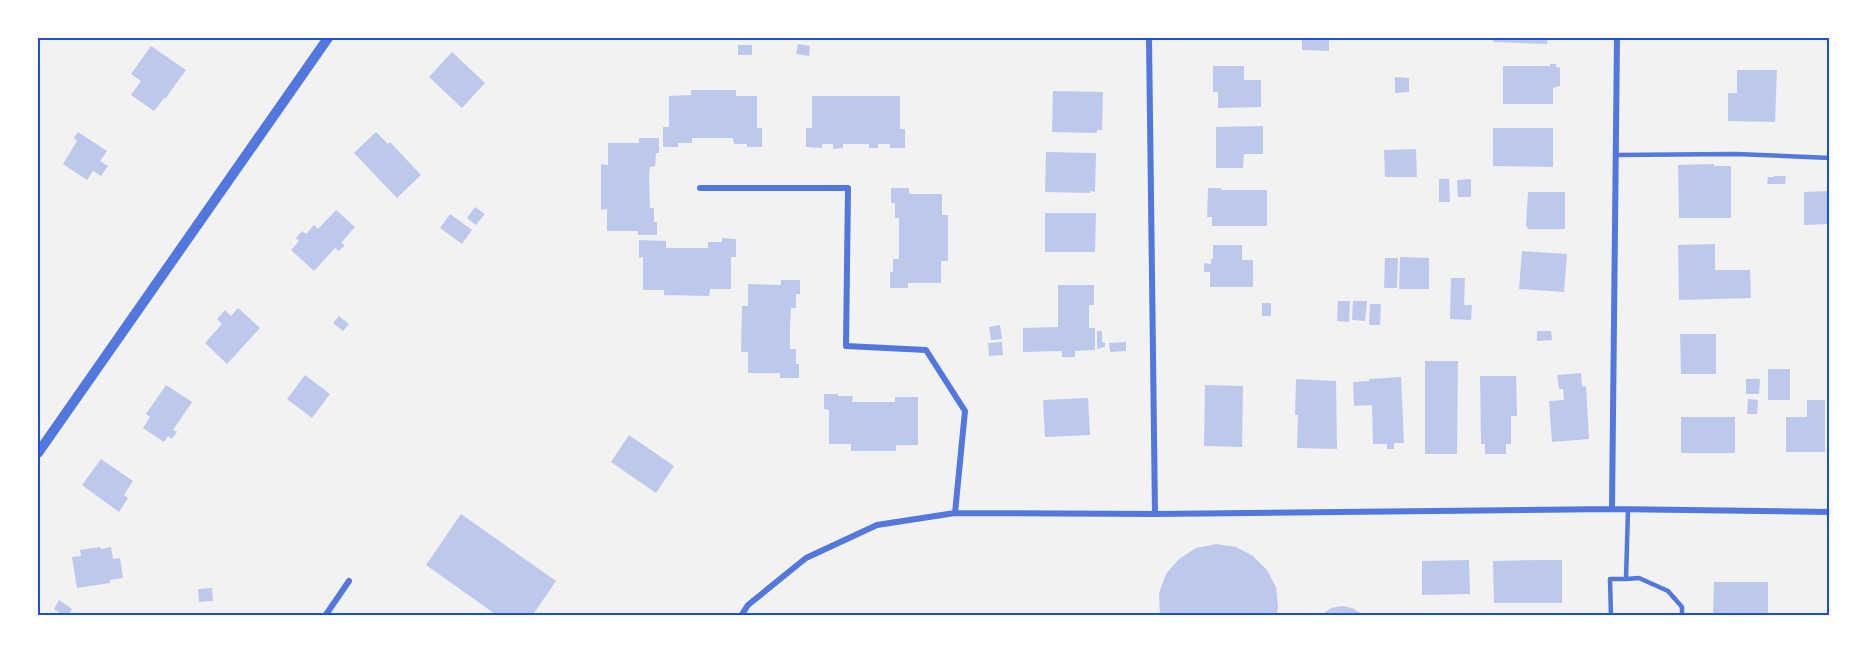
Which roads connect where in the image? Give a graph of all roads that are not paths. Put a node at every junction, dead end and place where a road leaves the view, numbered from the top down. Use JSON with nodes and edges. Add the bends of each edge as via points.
{"nodes":[{"id":1,"x":328,"y":38,"type":"edge"},
{"id":2,"x":1149,"y":38,"type":"edge"},
{"id":3,"x":1617,"y":38,"type":"edge"},
{"id":4,"x":1616,"y":155,"type":"junction"},
{"id":5,"x":1830,"y":158,"type":"edge"},
{"id":6,"x":700,"y":188,"type":"dead end"},
{"id":7,"x":38,"y":453,"type":"edge"},
{"id":8,"x":1612,"y":509,"type":"junction"},
{"id":9,"x":1628,"y":509,"type":"junction"},
{"id":10,"x":1830,"y":512,"type":"edge"},
{"id":11,"x":955,"y":513,"type":"junction"},
{"id":12,"x":1155,"y":514,"type":"junction"},
{"id":13,"x":1626,"y":579,"type":"junction"},
{"id":14,"x":349,"y":581,"type":"dead end"},
{"id":15,"x":325,"y":615,"type":"edge"},
{"id":16,"x":741,"y":615,"type":"edge"},
{"id":17,"x":1611,"y":615,"type":"edge"},
{"id":18,"x":1682,"y":615,"type":"edge"}],
"edges":[{"from":1,"to":7,"type":"street"},
{"from":2,"to":12,"type":"street"},
{"from":3,"to":4,"type":"street"},
{"from":4,"to":5,"type":"lane"},
{"from":4,"to":8,"type":"street"},
{"from":6,"to":11,"type":"street","via":[[848,188],[846,346],[926,350],[965,411]]},
{"from":8,"to":9,"type":"street"},
{"from":8,"to":12,"type":"street"},
{"from":9,"to":10,"type":"street"},
{"from":9,"to":13,"type":"lane"},
{"from":11,"to":12,"type":"street"},
{"from":11,"to":16,"type":"street","via":[[877,525],[816,553],[748,605]]},
{"from":13,"to":17,"type":"lane","via":[[1610,579]]},
{"from":13,"to":18,"type":"lane","via":[[1639,578],[1668,591],[1682,607]]},
{"from":14,"to":15,"type":"street"}]}
